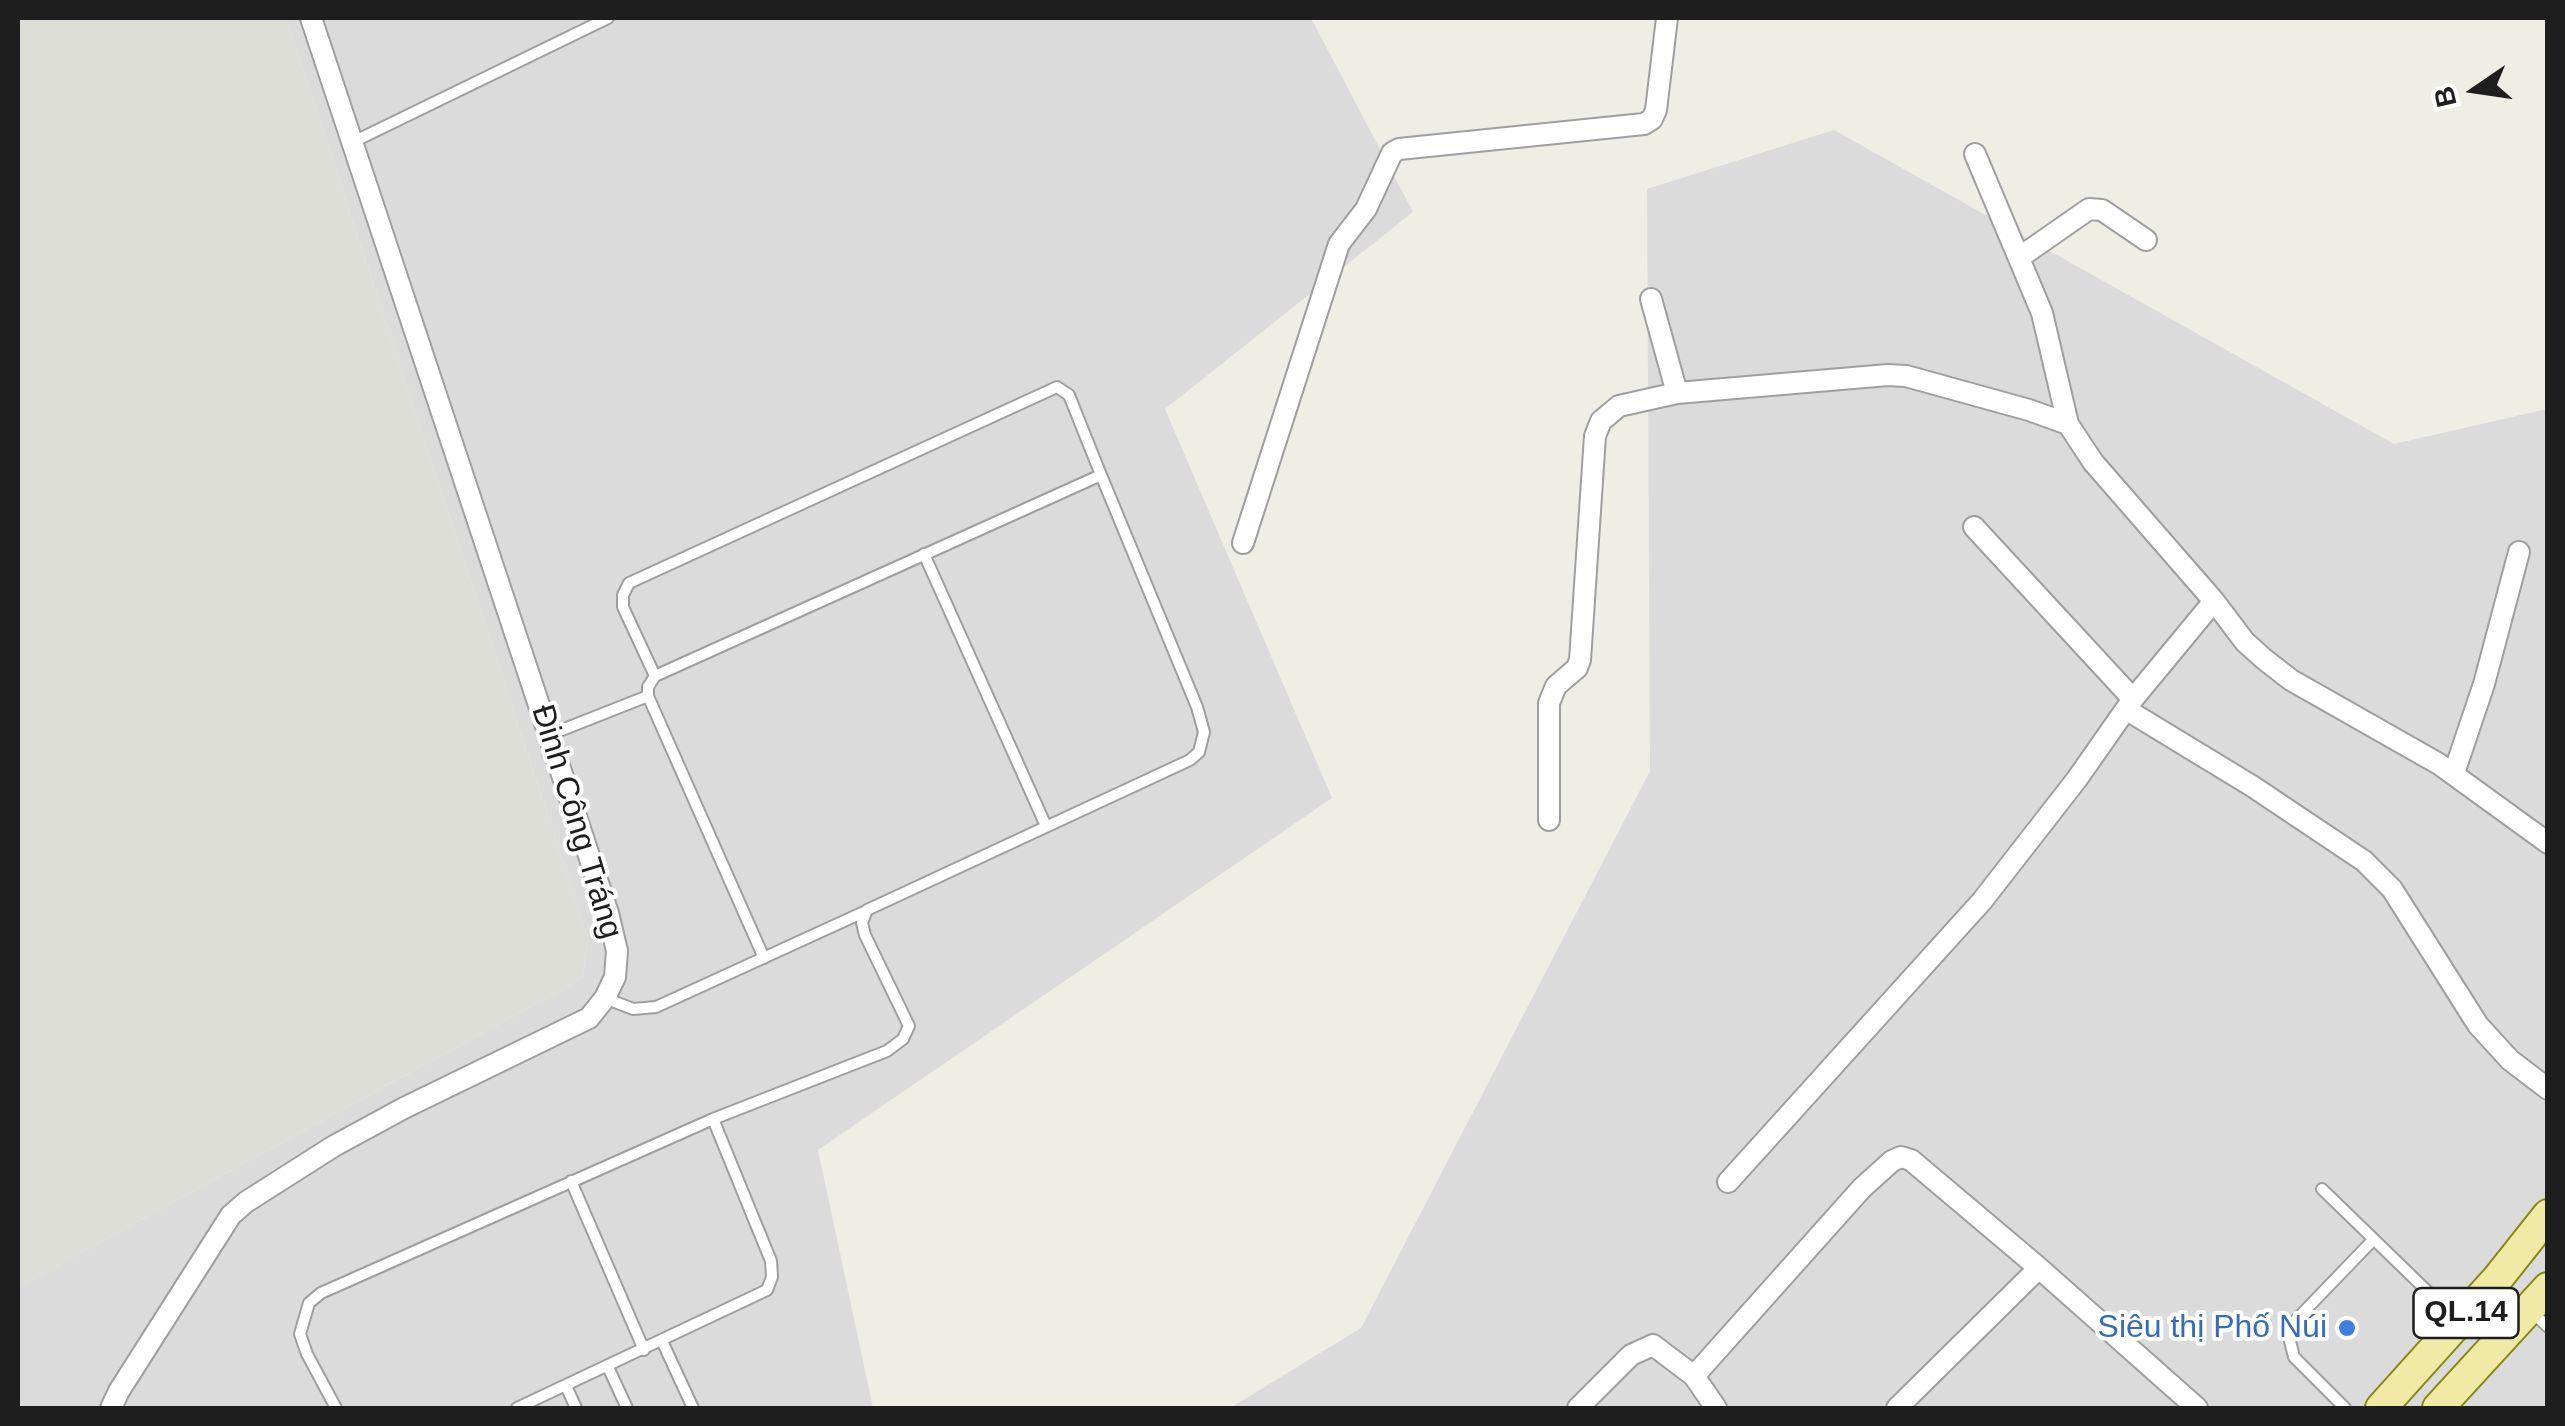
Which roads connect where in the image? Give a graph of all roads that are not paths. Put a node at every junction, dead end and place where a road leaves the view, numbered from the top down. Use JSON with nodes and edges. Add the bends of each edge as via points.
{"nodes":[{"id":1,"x":311,"y":18,"type":"edge"},
{"id":2,"x":608,"y":18,"type":"edge"},
{"id":3,"x":1666,"y":18,"type":"edge"},
{"id":4,"x":352,"y":142,"type":"junction"},
{"id":5,"x":1975,"y":154,"type":"dead end"},
{"id":6,"x":2146,"y":240,"type":"dead end"},
{"id":7,"x":2020,"y":257,"type":"junction"},
{"id":8,"x":1651,"y":299,"type":"dead end"},
{"id":9,"x":1677,"y":393,"type":"junction"},
{"id":10,"x":2068,"y":424,"type":"junction"},
{"id":11,"x":1101,"y":475,"type":"junction"},
{"id":12,"x":1974,"y":526,"type":"dead end"},
{"id":13,"x":1242,"y":543,"type":"dead end"},
{"id":14,"x":2519,"y":552,"type":"dead end"},
{"id":15,"x":924,"y":554,"type":"junction"},
{"id":16,"x":2214,"y":601,"type":"junction"},
{"id":17,"x":656,"y":676,"type":"junction"},
{"id":18,"x":648,"y":696,"type":"junction"},
{"id":19,"x":2130,"y":704,"type":"junction"},
{"id":20,"x":549,"y":734,"type":"junction"},
{"id":21,"x":2454,"y":773,"type":"junction"},
{"id":22,"x":1548,"y":820,"type":"dead end"},
{"id":23,"x":1046,"y":826,"type":"junction"},
{"id":24,"x":2548,"y":843,"type":"edge"},
{"id":25,"x":867,"y":910,"type":"junction"},
{"id":26,"x":764,"y":958,"type":"junction"},
{"id":27,"x":605,"y":998,"type":"junction"},
{"id":28,"x":2548,"y":1089,"type":"edge"},
{"id":29,"x":712,"y":1120,"type":"junction"},
{"id":30,"x":571,"y":1181,"type":"junction"},
{"id":31,"x":1728,"y":1182,"type":"dead end"},
{"id":32,"x":2322,"y":1189,"type":"dead end"},
{"id":33,"x":2548,"y":1215,"type":"edge"},
{"id":34,"x":2373,"y":1240,"type":"junction"},
{"id":35,"x":2039,"y":1268,"type":"junction"},
{"id":36,"x":2542,"y":1308,"type":"edge"},
{"id":37,"x":2458,"y":1321,"type":"junction"},
{"id":38,"x":662,"y":1341,"type":"junction"},
{"id":39,"x":644,"y":1350,"type":"junction"},
{"id":40,"x":608,"y":1367,"type":"junction"},
{"id":41,"x":1694,"y":1376,"type":"junction"},
{"id":42,"x":566,"y":1386,"type":"junction"},
{"id":43,"x":112,"y":1408,"type":"edge"},
{"id":44,"x":336,"y":1408,"type":"edge"},
{"id":45,"x":517,"y":1408,"type":"edge"},
{"id":46,"x":576,"y":1408,"type":"edge"},
{"id":47,"x":626,"y":1408,"type":"edge"},
{"id":48,"x":693,"y":1408,"type":"edge"},
{"id":49,"x":1578,"y":1408,"type":"edge"},
{"id":50,"x":1716,"y":1408,"type":"edge"},
{"id":51,"x":1897,"y":1408,"type":"edge"},
{"id":52,"x":2196,"y":1408,"type":"edge"},
{"id":53,"x":2345,"y":1408,"type":"edge"},
{"id":54,"x":2381,"y":1408,"type":"edge"},
{"id":55,"x":2438,"y":1408,"type":"edge"}],
"edges":[{"from":1,"to":4,"type":"street","name":"Đinh Công Tráng"},
{"from":2,"to":4,"type":"lane"},
{"from":3,"to":13,"type":"street","via":[[1656,110],[1644,124],[1392,153],[1366,210],[1339,244]]},
{"from":4,"to":20,"type":"street","name":"Đinh Công Tráng"},
{"from":5,"to":7,"type":"street"},
{"from":6,"to":7,"type":"street","via":[[2089,208]]},
{"from":7,"to":10,"type":"street","via":[[2049,334]]},
{"from":8,"to":9,"type":"street"},
{"from":9,"to":10,"type":"street","via":[[1906,376]]},
{"from":9,"to":22,"type":"street","via":[[1619,406],[1595,436],[1580,660],[1548,703]]},
{"from":10,"to":16,"type":"street","via":[[2092,462]]},
{"from":11,"to":15,"type":"lane"},
{"from":11,"to":17,"type":"lane","via":[[1069,395],[1056,387],[628,583],[623,606]]},
{"from":11,"to":23,"type":"lane","via":[[1204,732],[1190,760]]},
{"from":12,"to":19,"type":"street"},
{"from":14,"to":21,"type":"street"},
{"from":15,"to":17,"type":"lane"},
{"from":15,"to":23,"type":"lane"},
{"from":16,"to":19,"type":"street"},
{"from":16,"to":21,"type":"street","via":[[2245,642],[2291,680]]},
{"from":17,"to":18,"type":"lane"},
{"from":18,"to":20,"type":"lane"},
{"from":18,"to":26,"type":"lane"},
{"from":19,"to":28,"type":"street","via":[[2364,861],[2392,889],[2478,1025]]},
{"from":19,"to":31,"type":"street","via":[[1982,900]]},
{"from":20,"to":27,"type":"street","name":"Đinh Công Tráng","via":[[617,950]]},
{"from":21,"to":24,"type":"street"},
{"from":23,"to":25,"type":"lane"},
{"from":25,"to":26,"type":"lane"},
{"from":25,"to":29,"type":"lane","via":[[865,934],[908,1026],[903,1039]]},
{"from":26,"to":27,"type":"lane","via":[[656,1007],[634,1010]]},
{"from":27,"to":43,"type":"street","via":[[589,1018],[404,1108],[246,1202]]},
{"from":29,"to":30,"type":"lane"},
{"from":29,"to":38,"type":"lane","via":[[772,1277],[754,1298]]},
{"from":30,"to":39,"type":"lane"},
{"from":30,"to":44,"type":"lane","via":[[308,1303],[300,1334]]},
{"from":32,"to":34,"type":"lane"},
{"from":33,"to":37,"type":"main road","number":"QL.14"},
{"from":34,"to":37,"type":"lane"},
{"from":34,"to":53,"type":"lane","via":[[2294,1322],[2288,1337],[2294,1357]]},
{"from":35,"to":41,"type":"street","via":[[1901,1158],[1862,1188]]},
{"from":35,"to":51,"type":"street"},
{"from":35,"to":52,"type":"street"},
{"from":36,"to":55,"type":"main road","number":"QL.14"},
{"from":37,"to":54,"type":"main road","number":"QL.14"},
{"from":38,"to":39,"type":"lane"},
{"from":38,"to":48,"type":"lane"},
{"from":39,"to":40,"type":"lane"},
{"from":40,"to":42,"type":"lane"},
{"from":40,"to":47,"type":"lane"},
{"from":41,"to":49,"type":"street","via":[[1653,1345],[1631,1356]]},
{"from":41,"to":50,"type":"street"},
{"from":42,"to":45,"type":"lane"},
{"from":42,"to":46,"type":"lane"}]}
